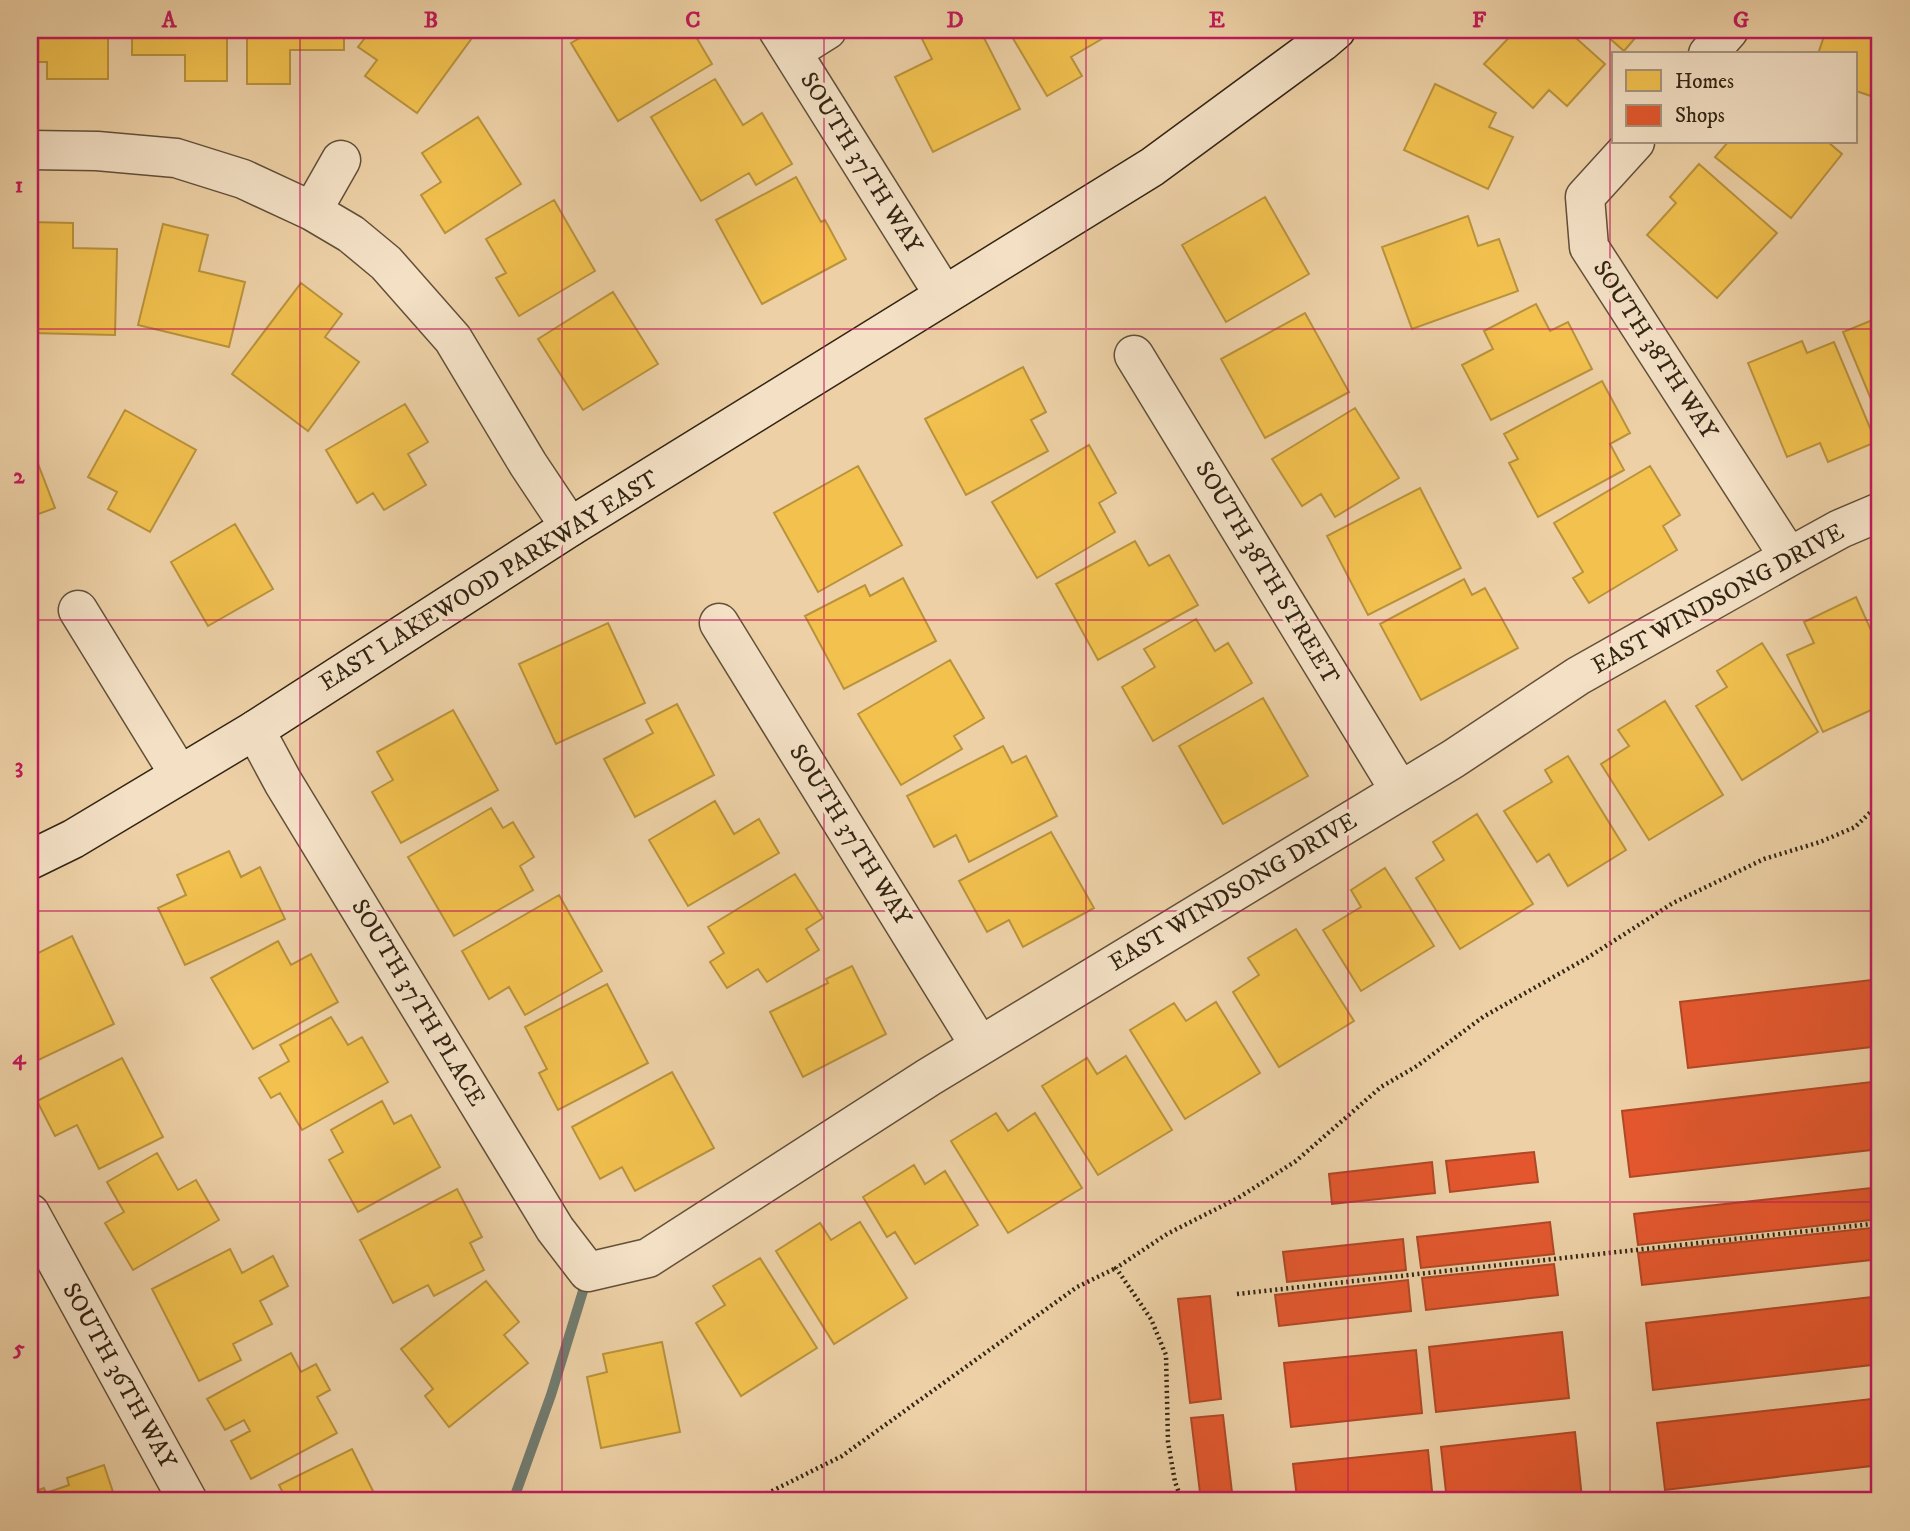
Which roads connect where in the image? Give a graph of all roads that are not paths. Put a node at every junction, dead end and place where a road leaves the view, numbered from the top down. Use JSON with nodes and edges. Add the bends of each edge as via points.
{"nodes":[{"id":1,"x":827,"y":30,"type":"edge"},
{"id":2,"x":1336,"y":30,"type":"edge"},
{"id":3,"x":1728,"y":30,"type":"edge"},
{"id":4,"x":785,"y":41,"type":"edge"},
{"id":5,"x":1710,"y":52,"type":"edge"},
{"id":6,"x":1633,"y":144,"type":"edge"},
{"id":7,"x":30,"y":150,"type":"edge"},
{"id":8,"x":341,"y":160,"type":"dead end"},
{"id":9,"x":312,"y":211,"type":"junction"},
{"id":10,"x":944,"y":295,"type":"junction"},
{"id":11,"x":1134,"y":355,"type":"dead end"},
{"id":12,"x":1880,"y":512,"type":"edge"},
{"id":13,"x":570,"y":527,"type":"junction"},
{"id":14,"x":1789,"y":557,"type":"junction"},
{"id":15,"x":78,"y":610,"type":"dead end"},
{"id":16,"x":719,"y":623,"type":"dead end"},
{"id":17,"x":256,"y":730,"type":"junction"},
{"id":18,"x":179,"y":774,"type":"junction"},
{"id":19,"x":1400,"y":791,"type":"junction"},
{"id":20,"x":30,"y":860,"type":"edge"},
{"id":21,"x":980,"y":1046,"type":"junction"},
{"id":22,"x":30,"y":1213,"type":"edge"},
{"id":23,"x":588,"y":1272,"type":"joint"},
{"id":24,"x":188,"y":1501,"type":"edge"}],
"edges":[{"from":1,"to":4,"type":"street"},
{"from":2,"to":10,"type":"street","name":"EAST LAKEWOOD PARKWAY EAST","via":[[1152,167]]},
{"from":3,"to":5,"type":"street"},
{"from":4,"to":10,"type":"street","name":"SOUTH 37TH WAY"},
{"from":6,"to":14,"type":"street","name":"SOUTH 38TH WAY","via":[[1585,197],[1589,247]]},
{"from":7,"to":9,"type":"street","via":[[176,158],[243,179]]},
{"from":8,"to":9,"type":"street"},
{"from":9,"to":13,"type":"street","via":[[351,234],[386,263],[453,339]]},
{"from":10,"to":13,"type":"street","name":"EAST LAKEWOOD PARKWAY EAST"},
{"from":11,"to":19,"type":"street","name":"SOUTH 38TH STREET"},
{"from":12,"to":14,"type":"street","name":"EAST WINDSONG DRIVE"},
{"from":13,"to":17,"type":"street","name":"EAST LAKEWOOD PARKWAY EAST"},
{"from":14,"to":19,"type":"street","name":"EAST WINDSONG DRIVE","via":[[1578,676]]},
{"from":15,"to":18,"type":"street"},
{"from":16,"to":21,"type":"street","name":"SOUTH 37TH WAY"},
{"from":17,"to":18,"type":"street","name":"EAST LAKEWOOD PARKWAY EAST"},
{"from":17,"to":23,"type":"street","name":"SOUTH 37TH PLACE","via":[[283,782],[555,1229]]},
{"from":18,"to":20,"type":"street","name":"EAST LAKEWOOD PARKWAY EAST"},
{"from":19,"to":21,"type":"street","name":"EAST WINDSONG DRIVE"},
{"from":21,"to":23,"type":"street","name":"EAST WINDSONG DRIVE","via":[[648,1258]]},
{"from":22,"to":24,"type":"street","name":"SOUTH 36TH WAY"}]}
